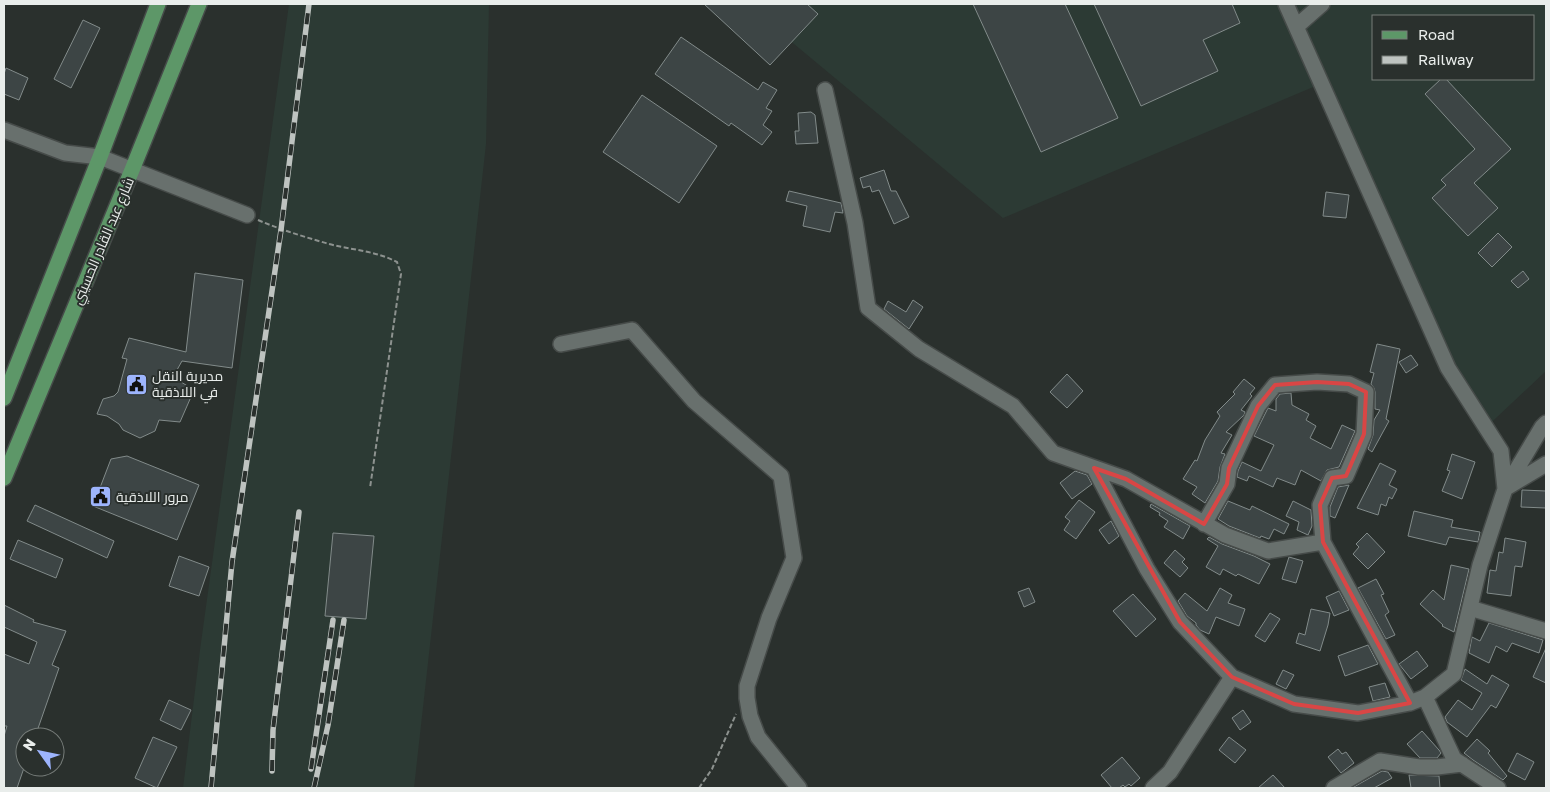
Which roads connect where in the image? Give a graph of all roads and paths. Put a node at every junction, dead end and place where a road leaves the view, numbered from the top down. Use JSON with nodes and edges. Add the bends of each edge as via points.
{"nodes":[{"id":1,"x":158,"y":4,"type":"edge"},
{"id":2,"x":199,"y":4,"type":"edge"},
{"id":3,"x":1286,"y":4,"type":"edge"},
{"id":4,"x":1322,"y":4,"type":"edge"},
{"id":5,"x":1297,"y":26,"type":"junction"},
{"id":6,"x":825,"y":90,"type":"dead end"},
{"id":7,"x":4,"y":130,"type":"edge"},
{"id":8,"x":100,"y":158,"type":"junction"},
{"id":9,"x":132,"y":170,"type":"junction"},
{"id":10,"x":247,"y":216,"type":"joint"},
{"id":11,"x":561,"y":344,"type":"dead end"},
{"id":12,"x":4,"y":398,"type":"edge"},
{"id":13,"x":1546,"y":424,"type":"edge"},
{"id":14,"x":1546,"y":464,"type":"edge"},
{"id":15,"x":1094,"y":468,"type":"junction"},
{"id":16,"x":4,"y":478,"type":"edge"},
{"id":17,"x":370,"y":488,"type":"dead end"},
{"id":18,"x":1505,"y":489,"type":"junction"},
{"id":19,"x":1204,"y":524,"type":"junction"},
{"id":20,"x":1323,"y":542,"type":"junction"},
{"id":21,"x":1470,"y":608,"type":"junction"},
{"id":22,"x":1546,"y":631,"type":"edge"},
{"id":23,"x":1232,"y":677,"type":"junction"},
{"id":24,"x":1425,"y":697,"type":"junction"},
{"id":25,"x":1410,"y":703,"type":"junction"},
{"id":26,"x":736,"y":714,"type":"dead end"},
{"id":27,"x":1462,"y":764,"type":"junction"},
{"id":28,"x":699,"y":788,"type":"edge"},
{"id":29,"x":799,"y":788,"type":"edge"},
{"id":30,"x":1153,"y":788,"type":"edge"},
{"id":31,"x":1334,"y":788,"type":"edge"},
{"id":32,"x":1498,"y":788,"type":"edge"}],
"edges":[{"from":1,"to":8,"type":"main road"},
{"from":2,"to":9,"type":"main road","name":"شارع عبد القادر الحسيني"},
{"from":3,"to":5,"type":"street"},
{"from":4,"to":5,"type":"street"},
{"from":5,"to":18,"type":"street","via":[[1448,368],[1501,450]]},
{"from":6,"to":15,"type":"street","via":[[855,223],[868,308],[919,349],[1013,406],[1053,453]]},
{"from":7,"to":8,"type":"street","via":[[65,153]]},
{"from":8,"to":9,"type":"street"},
{"from":8,"to":12,"type":"main road"},
{"from":9,"to":10,"type":"street"},
{"from":9,"to":16,"type":"main road","name":"شارع عبد القادر الحسيني"},
{"from":10,"to":17,"type":"path","via":[[281,230],[397,262],[401,274]]},
{"from":11,"to":29,"type":"street","via":[[632,330],[694,401],[780,476],[794,558],[769,618],[747,686],[747,698],[758,736]]},
{"from":13,"to":18,"type":"street"},
{"from":14,"to":18,"type":"street"},
{"from":15,"to":19,"type":"street","via":[[1126,479]]},
{"from":15,"to":23,"type":"street","via":[[1147,569],[1180,622]]},
{"from":18,"to":21,"type":"street","via":[[1480,564]]},
{"from":19,"to":20,"type":"street","via":[[1225,536],[1268,551]]},
{"from":19,"to":20,"type":"street","via":[[1227,484],[1229,468],[1258,406],[1274,385],[1349,384],[1366,392],[1364,434],[1346,476],[1332,478],[1320,505]]},
{"from":20,"to":25,"type":"street"},
{"from":21,"to":22,"type":"street"},
{"from":21,"to":24,"type":"street","via":[[1454,674]]},
{"from":23,"to":25,"type":"street","via":[[1294,704],[1358,713]]},
{"from":23,"to":30,"type":"street","via":[[1170,772]]},
{"from":24,"to":25,"type":"street"},
{"from":24,"to":27,"type":"street","via":[[1454,759]]},
{"from":26,"to":28,"type":"path","via":[[712,768]]},
{"from":27,"to":31,"type":"street","via":[[1437,767],[1380,761]]},
{"from":27,"to":32,"type":"street"}]}
